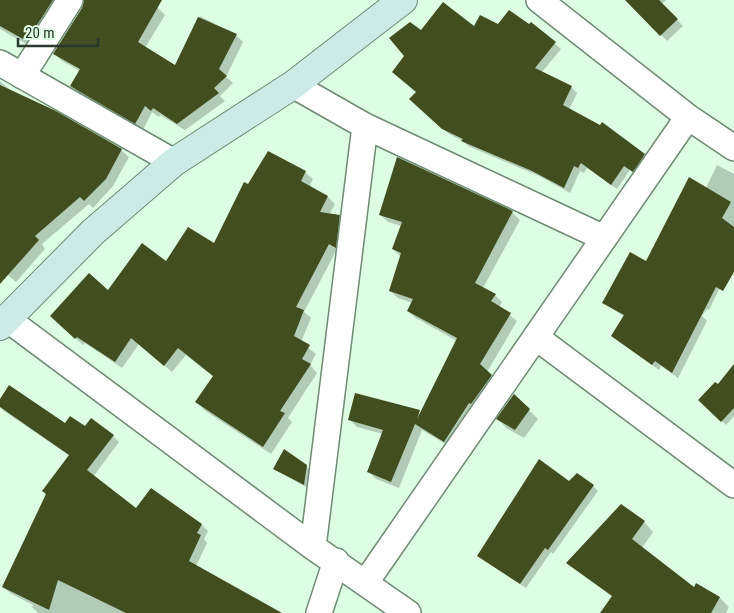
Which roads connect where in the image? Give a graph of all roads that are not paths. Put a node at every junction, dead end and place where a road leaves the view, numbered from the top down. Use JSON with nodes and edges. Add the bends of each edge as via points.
{"nodes":[{"id":1,"x":70,"y":0,"type":"edge"},
{"id":2,"x":403,"y":0,"type":"edge"},
{"id":3,"x":539,"y":0,"type":"edge"},
{"id":4,"x":0,"y":63,"type":"edge"},
{"id":5,"x":22,"y":76,"type":"junction"},
{"id":6,"x":293,"y":85,"type":"junction"},
{"id":7,"x":688,"y":117,"type":"junction"},
{"id":8,"x":365,"y":126,"type":"junction"},
{"id":9,"x":734,"y":148,"type":"edge"},
{"id":10,"x":174,"y":162,"type":"junction"},
{"id":11,"x":604,"y":238,"type":"junction"},
{"id":12,"x":3,"y":322,"type":"edge"},
{"id":13,"x":537,"y":338,"type":"junction"},
{"id":14,"x":734,"y":485,"type":"edge"},
{"id":15,"x":313,"y":547,"type":"junction"},
{"id":16,"x":336,"y":561,"type":"junction"},
{"id":17,"x":366,"y":582,"type":"junction"},
{"id":18,"x":319,"y":613,"type":"edge"},
{"id":19,"x":408,"y":613,"type":"edge"}],
"edges":[{"from":1,"to":5,"type":"street"},
{"from":2,"to":6,"type":"street"},
{"from":3,"to":7,"type":"street"},
{"from":4,"to":5,"type":"street"},
{"from":5,"to":10,"type":"street"},
{"from":6,"to":8,"type":"street"},
{"from":6,"to":10,"type":"street"},
{"from":7,"to":9,"type":"street"},
{"from":7,"to":11,"type":"street"},
{"from":8,"to":11,"type":"street"},
{"from":8,"to":15,"type":"street"},
{"from":10,"to":12,"type":"street","via":[[94,232]]},
{"from":11,"to":13,"type":"street"},
{"from":12,"to":15,"type":"street"},
{"from":13,"to":14,"type":"street"},
{"from":13,"to":17,"type":"street"},
{"from":15,"to":16,"type":"street"},
{"from":16,"to":17,"type":"street"},
{"from":16,"to":18,"type":"street"},
{"from":17,"to":19,"type":"street"}]}
